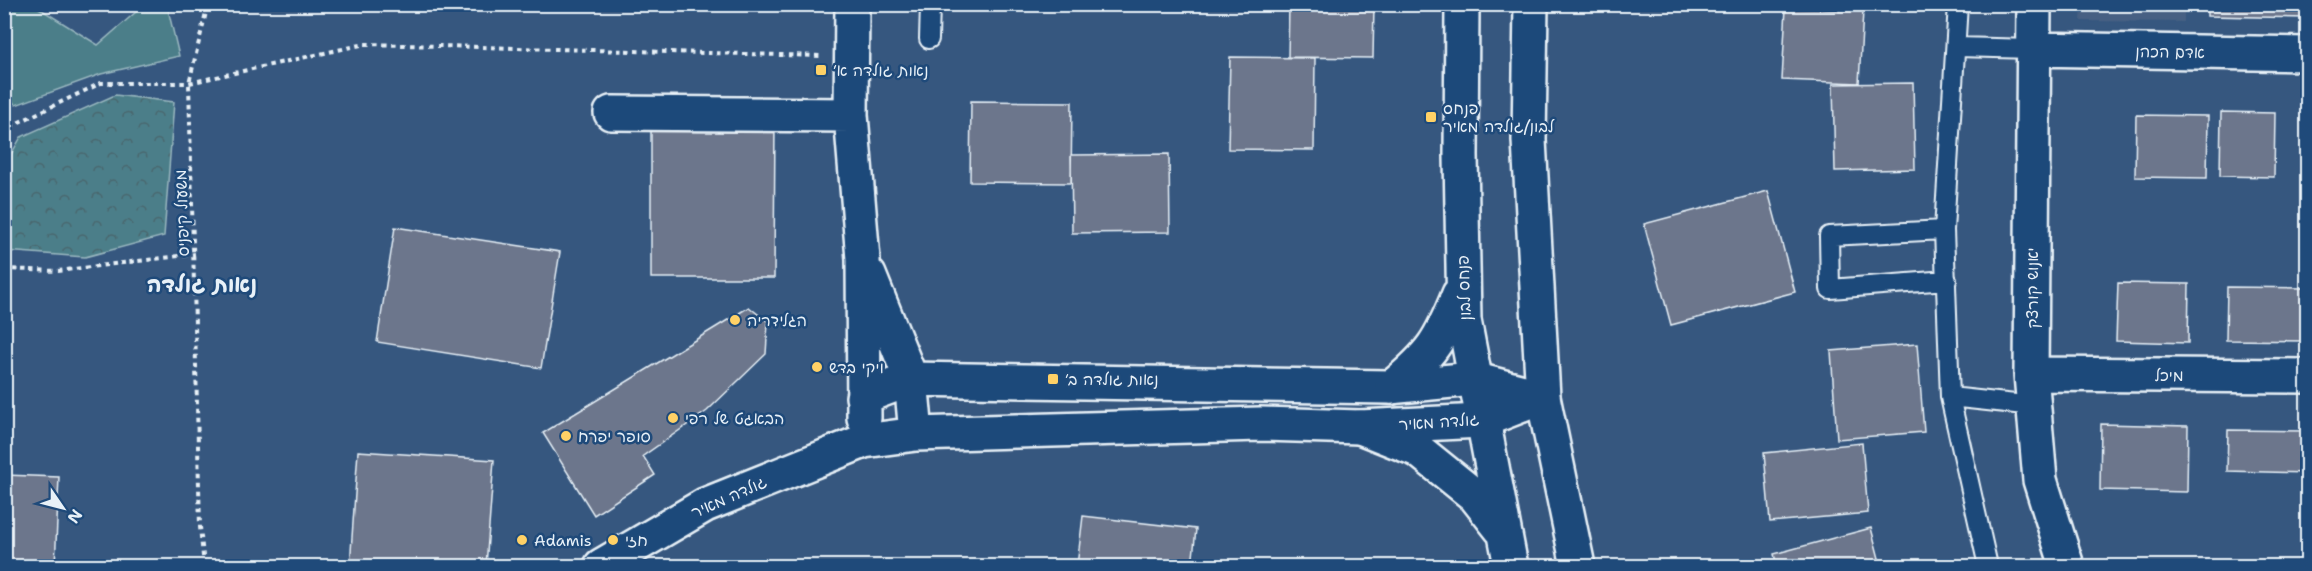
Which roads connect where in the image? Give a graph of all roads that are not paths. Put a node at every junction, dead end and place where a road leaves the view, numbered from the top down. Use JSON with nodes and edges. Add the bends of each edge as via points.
{"nodes":[{"id":1,"x":852,"y":4,"type":"edge"},
{"id":2,"x":930,"y":4,"type":"edge"},
{"id":3,"x":1462,"y":4,"type":"edge"},
{"id":4,"x":1531,"y":4,"type":"edge"},
{"id":5,"x":1958,"y":4,"type":"edge"},
{"id":6,"x":2034,"y":4,"type":"edge"},
{"id":7,"x":929,"y":39,"type":"dead end"},
{"id":8,"x":1957,"y":47,"type":"junction"},
{"id":9,"x":2033,"y":49,"type":"junction"},
{"id":10,"x":2307,"y":54,"type":"edge"},
{"id":11,"x":611,"y":113,"type":"dead end"},
{"id":12,"x":851,"y":115,"type":"junction"},
{"id":13,"x":1944,"y":230,"type":"junction"},
{"id":14,"x":863,"y":260,"type":"junction"},
{"id":15,"x":1947,"y":280,"type":"junction"},
{"id":16,"x":1463,"y":284,"type":"junction"},
{"id":17,"x":2031,"y":374,"type":"junction"},
{"id":18,"x":2307,"y":376,"type":"edge"},
{"id":19,"x":911,"y":379,"type":"junction"},
{"id":20,"x":1473,"y":379,"type":"junction"},
{"id":21,"x":1258,"y":384,"type":"junction"},
{"id":22,"x":1392,"y":387,"type":"junction"},
{"id":23,"x":863,"y":397,"type":"junction"},
{"id":24,"x":1543,"y":397,"type":"junction"},
{"id":25,"x":1950,"y":397,"type":"junction"},
{"id":26,"x":2034,"y":406,"type":"junction"},
{"id":27,"x":1481,"y":421,"type":"junction"},
{"id":28,"x":1260,"y":424,"type":"junction"},
{"id":29,"x":1360,"y":427,"type":"junction"},
{"id":30,"x":916,"y":434,"type":"junction"},
{"id":31,"x":864,"y":441,"type":"junction"},
{"id":32,"x":1508,"y":552,"type":"edge"},
{"id":33,"x":601,"y":567,"type":"edge"},
{"id":34,"x":1578,"y":567,"type":"edge"},
{"id":35,"x":1988,"y":567,"type":"edge"},
{"id":36,"x":2067,"y":567,"type":"edge"}],
"edges":[{"from":1,"to":12,"type":"street"},
{"from":2,"to":7,"type":"lane"},
{"from":3,"to":16,"type":"street","name":"פנחס לבון"},
{"from":4,"to":24,"type":"street","via":[[1529,140]]},
{"from":5,"to":8,"type":"lane"},
{"from":6,"to":9,"type":"street","name":"יאנוש קורצק"},
{"from":8,"to":9,"type":"lane"},
{"from":8,"to":13,"type":"lane"},
{"from":9,"to":10,"type":"street","name":"אדם הכהן"},
{"from":9,"to":17,"type":"street","name":"יאנוש קורצק"},
{"from":11,"to":12,"type":"street"},
{"from":12,"to":14,"type":"street"},
{"from":13,"to":15,"type":"lane"},
{"from":13,"to":15,"type":"lane","via":[[1829,236],[1830,289]]},
{"from":14,"to":19,"type":"street"},
{"from":14,"to":23,"type":"street"},
{"from":15,"to":25,"type":"lane"},
{"from":16,"to":20,"type":"street","name":"פנחס לבון"},
{"from":16,"to":22,"type":"street","via":[[1444,333],[1415,368]]},
{"from":17,"to":18,"type":"street","name":"מיכל"},
{"from":17,"to":26,"type":"street","name":"יאנוש קורצק"},
{"from":19,"to":21,"type":"street"},
{"from":19,"to":23,"type":"street"},
{"from":19,"to":30,"type":"street"},
{"from":20,"to":22,"type":"street"},
{"from":20,"to":24,"type":"street"},
{"from":20,"to":27,"type":"street","name":"פנחס לבון"},
{"from":21,"to":22,"type":"street"},
{"from":21,"to":28,"type":"street"},
{"from":23,"to":31,"type":"street"},
{"from":24,"to":27,"type":"street","name":"גולדה מאיר"},
{"from":24,"to":34,"type":"street"},
{"from":25,"to":26,"type":"lane"},
{"from":25,"to":35,"type":"lane"},
{"from":26,"to":36,"type":"street","name":"יאנוש קורצק","via":[[2040,480]]},
{"from":27,"to":29,"type":"street","name":"גולדה מאיר"},
{"from":27,"to":32,"type":"street","name":"פנחס לבון"},
{"from":28,"to":29,"type":"street","name":"גולדה מאיר"},
{"from":28,"to":30,"type":"street","name":"גולדה מאיר"},
{"from":29,"to":32,"type":"street","via":[[1418,450],[1475,496]]},
{"from":30,"to":31,"type":"street","name":"גולדה מאיר"},
{"from":31,"to":33,"type":"street","name":"גולדה מאיר","via":[[705,505]]}]}
